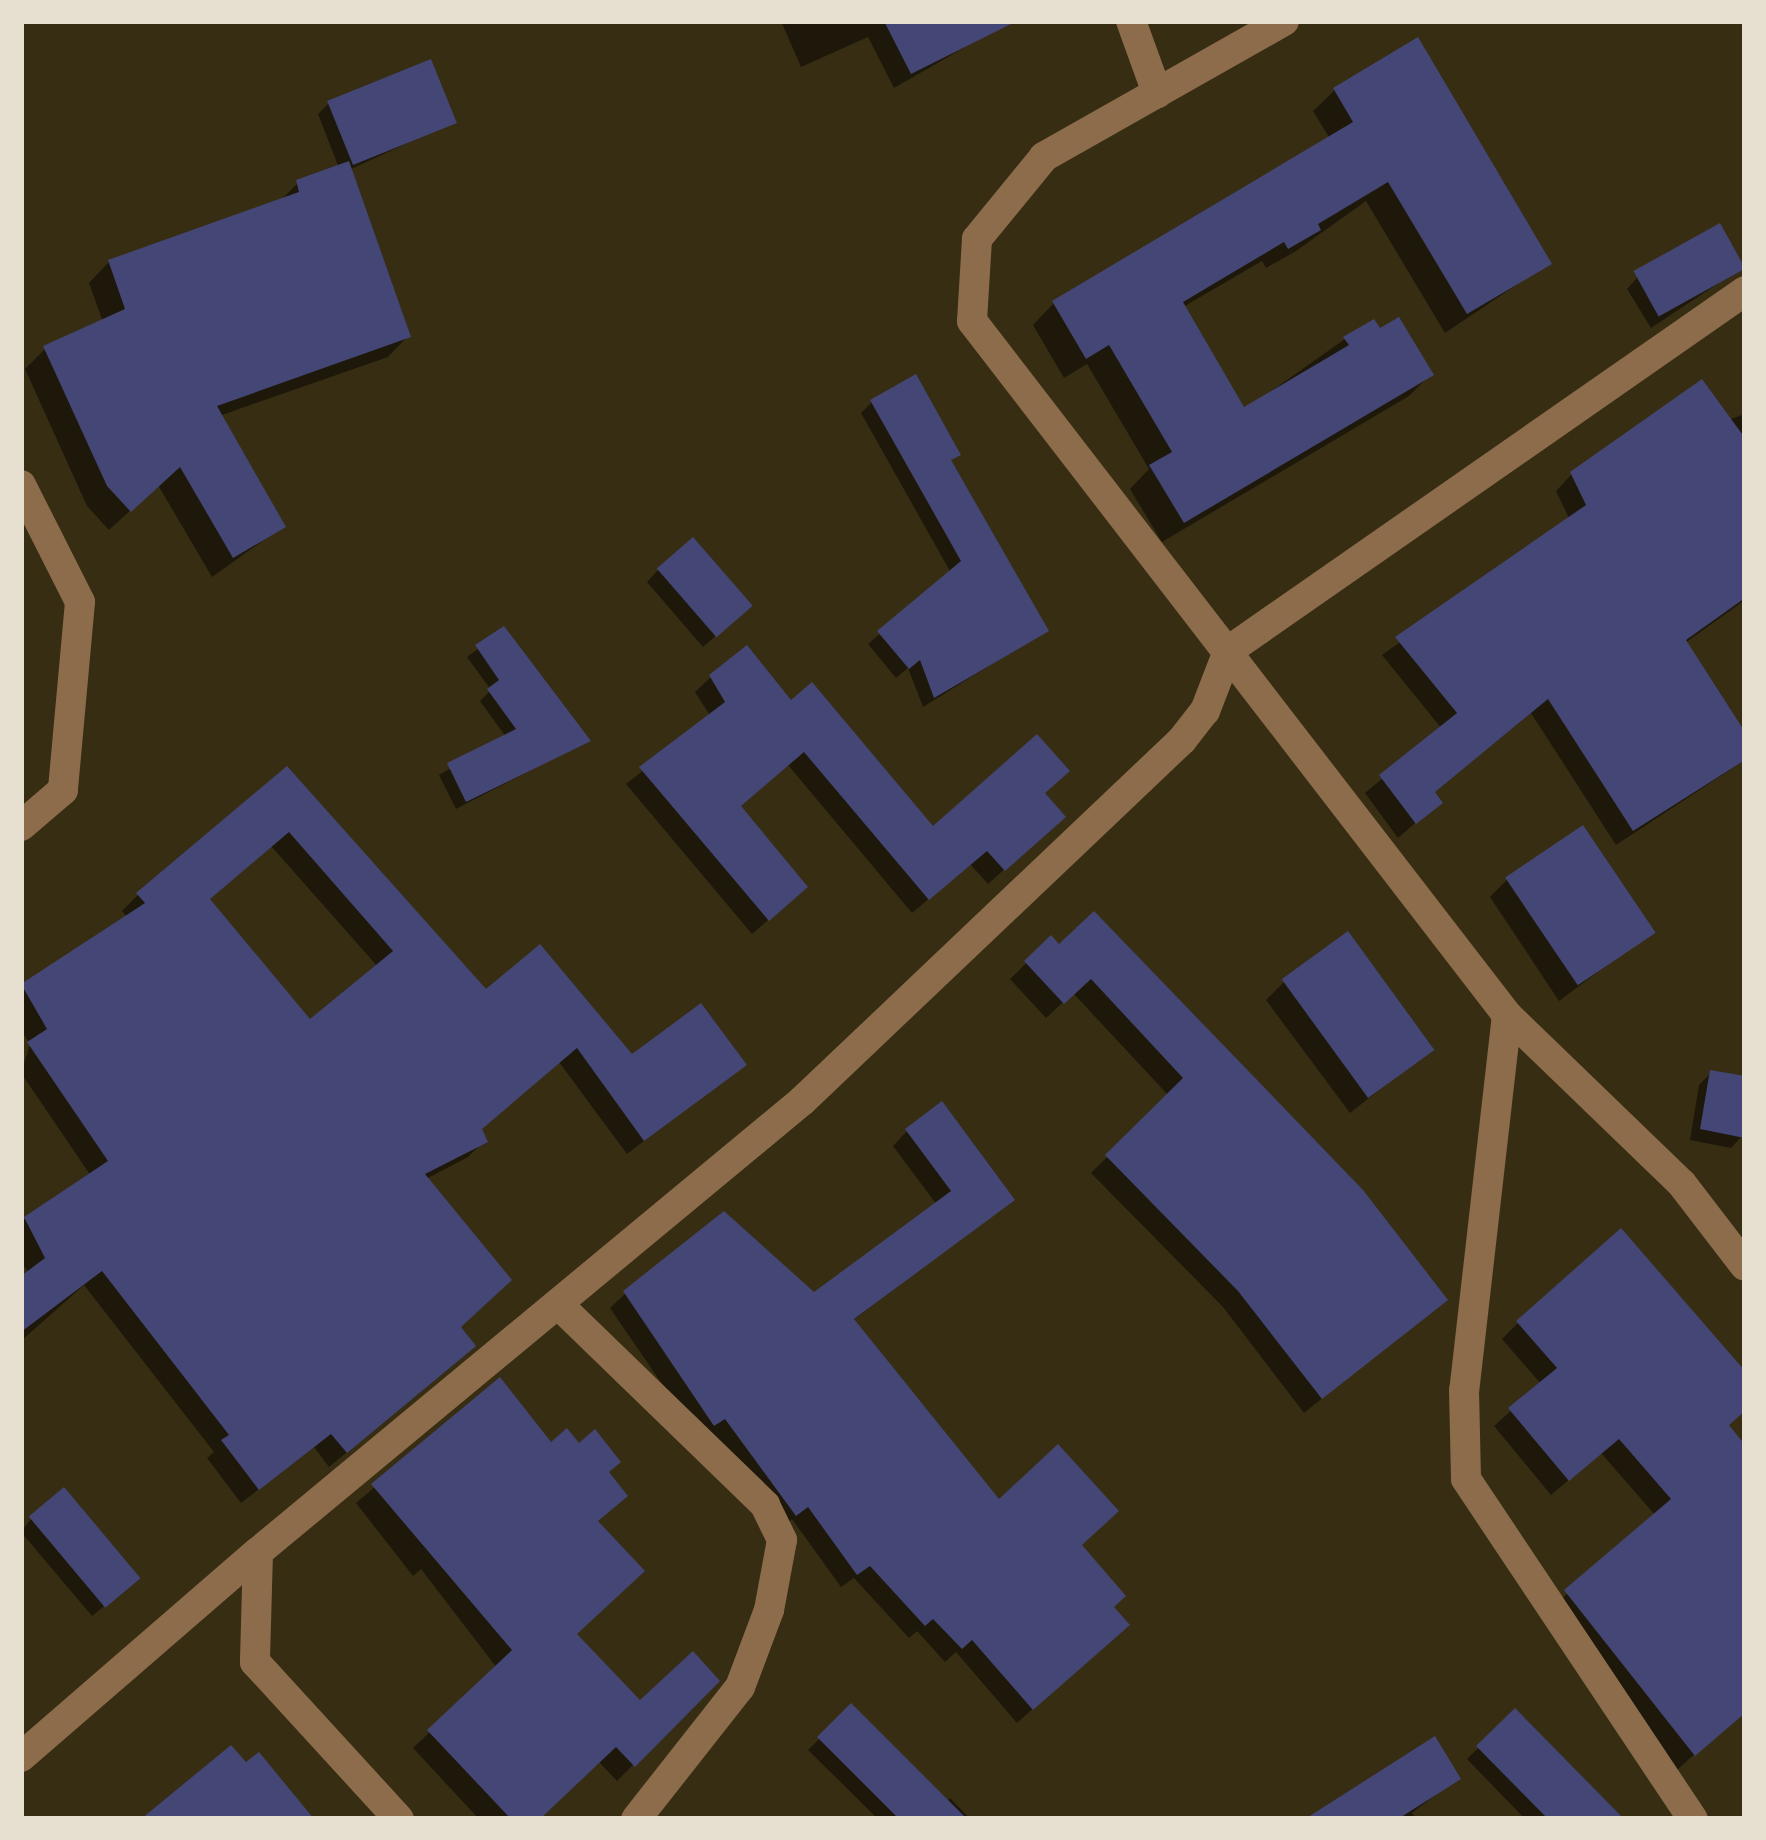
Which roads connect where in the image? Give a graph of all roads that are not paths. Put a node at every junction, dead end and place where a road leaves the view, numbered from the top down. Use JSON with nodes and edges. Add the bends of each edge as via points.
{"nodes":[{"id":1,"x":1131,"y":21,"type":"edge"},
{"id":2,"x":1284,"y":21,"type":"edge"},
{"id":3,"x":1157,"y":93,"type":"junction"},
{"id":4,"x":1745,"y":291,"type":"edge"},
{"id":5,"x":21,"y":485,"type":"edge"},
{"id":6,"x":1228,"y":651,"type":"junction"},
{"id":7,"x":21,"y":826,"type":"edge"},
{"id":8,"x":1507,"y":1015,"type":"junction"},
{"id":9,"x":1745,"y":1266,"type":"edge"},
{"id":10,"x":562,"y":1308,"type":"junction"},
{"id":11,"x":258,"y":1552,"type":"junction"},
{"id":12,"x":21,"y":1757,"type":"edge"},
{"id":13,"x":399,"y":1819,"type":"edge"},
{"id":14,"x":636,"y":1819,"type":"edge"},
{"id":15,"x":1693,"y":1819,"type":"edge"}],
"edges":[{"from":1,"to":3,"type":"street"},
{"from":2,"to":3,"type":"street"},
{"from":3,"to":6,"type":"street","via":[[1044,158],[977,239],[972,322]]},
{"from":4,"to":6,"type":"street"},
{"from":5,"to":7,"type":"street","via":[[80,602],[64,790]]},
{"from":6,"to":8,"type":"street"},
{"from":6,"to":10,"type":"street","via":[[1205,711],[1182,740],[802,1101]]},
{"from":8,"to":9,"type":"street","via":[[1682,1184]]},
{"from":8,"to":15,"type":"street","via":[[1464,1390],[1466,1479]]},
{"from":10,"to":11,"type":"street"},
{"from":10,"to":14,"type":"street","via":[[765,1505],[782,1540],[769,1610],[740,1687]]},
{"from":11,"to":12,"type":"street"},
{"from":11,"to":13,"type":"street","via":[[255,1662]]}]}
